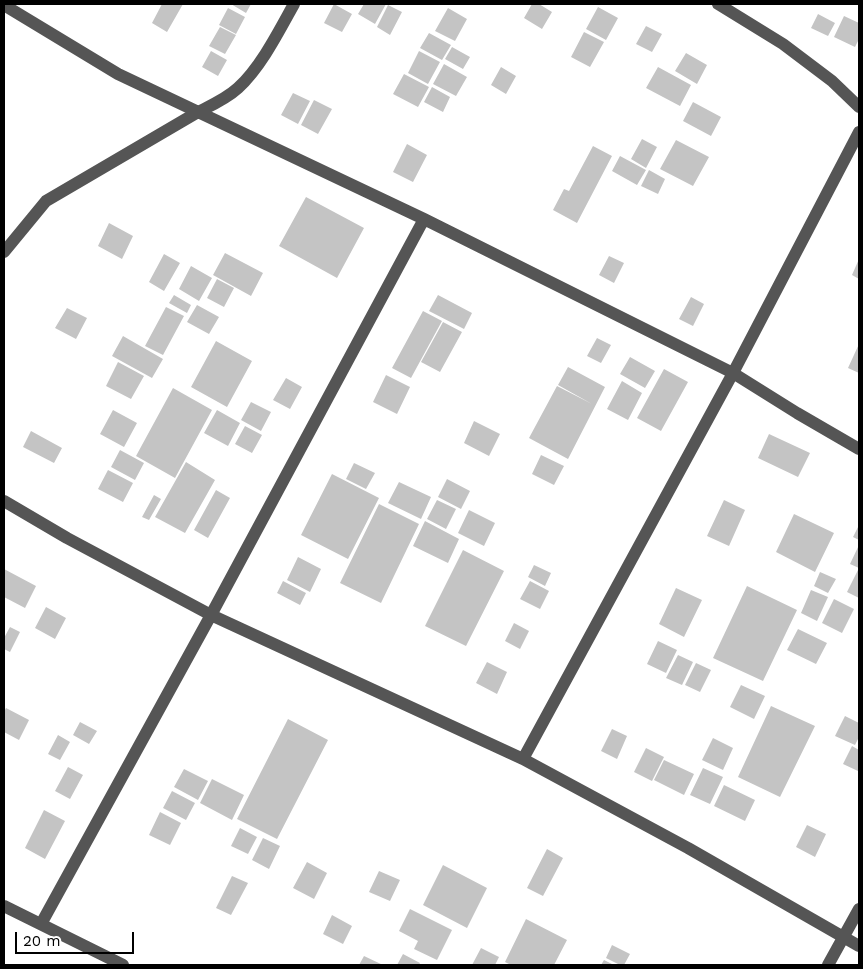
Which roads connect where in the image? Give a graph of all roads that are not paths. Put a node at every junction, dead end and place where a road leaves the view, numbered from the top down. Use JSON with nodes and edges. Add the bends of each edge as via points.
{"nodes":[{"id":1,"x":4,"y":4,"type":"edge"},
{"id":2,"x":294,"y":4,"type":"edge"},
{"id":3,"x":718,"y":4,"type":"edge"},
{"id":4,"x":859,"y":106,"type":"edge"},
{"id":5,"x":198,"y":112,"type":"junction"},
{"id":6,"x":859,"y":132,"type":"edge"},
{"id":7,"x":424,"y":219,"type":"junction"},
{"id":8,"x":4,"y":252,"type":"edge"},
{"id":9,"x":732,"y":373,"type":"junction"},
{"id":10,"x":859,"y":449,"type":"edge"},
{"id":11,"x":4,"y":501,"type":"edge"},
{"id":12,"x":211,"y":615,"type":"junction"},
{"id":13,"x":523,"y":759,"type":"junction"},
{"id":14,"x":4,"y":906,"type":"edge"},
{"id":15,"x":859,"y":909,"type":"edge"},
{"id":16,"x":41,"y":924,"type":"junction"},
{"id":17,"x":844,"y":938,"type":"junction"},
{"id":18,"x":859,"y":946,"type":"edge"},
{"id":19,"x":123,"y":965,"type":"edge"},
{"id":20,"x":828,"y":965,"type":"edge"}],
"edges":[{"from":1,"to":5,"type":"street","via":[[118,74]]},
{"from":2,"to":5,"type":"street","via":[[244,82],[223,100]]},
{"from":3,"to":4,"type":"street","via":[[783,44]]},
{"from":5,"to":7,"type":"street"},
{"from":5,"to":8,"type":"street","via":[[46,201]]},
{"from":6,"to":9,"type":"street"},
{"from":7,"to":9,"type":"street"},
{"from":7,"to":12,"type":"street"},
{"from":9,"to":10,"type":"street"},
{"from":9,"to":13,"type":"street"},
{"from":11,"to":12,"type":"street"},
{"from":12,"to":13,"type":"street"},
{"from":12,"to":16,"type":"street"},
{"from":13,"to":17,"type":"street","via":[[688,848]]},
{"from":14,"to":16,"type":"street"},
{"from":15,"to":17,"type":"street"},
{"from":16,"to":19,"type":"street"},
{"from":17,"to":18,"type":"street"},
{"from":17,"to":20,"type":"street"}]}
